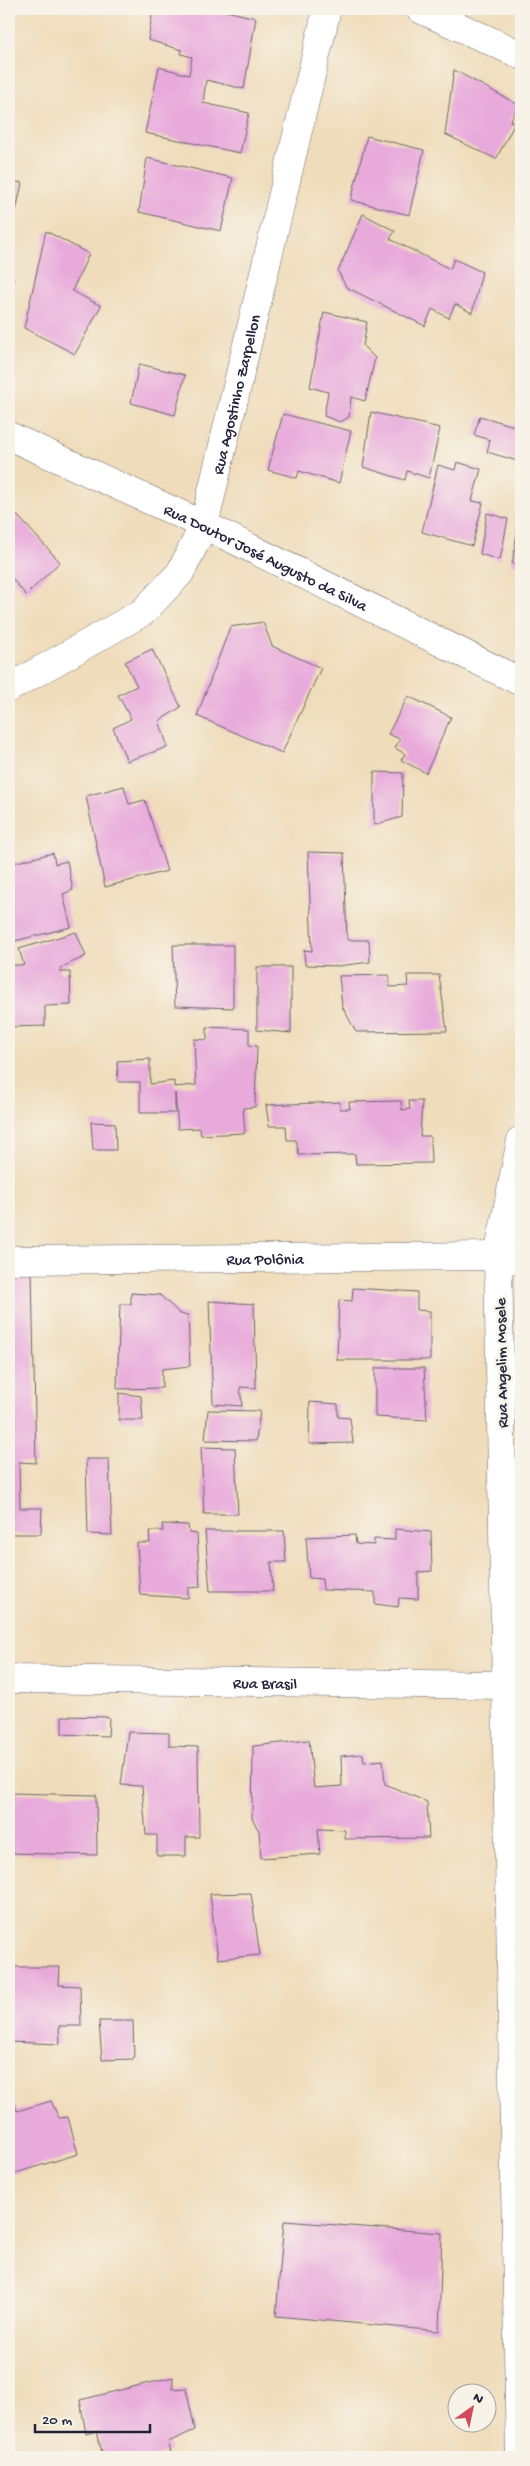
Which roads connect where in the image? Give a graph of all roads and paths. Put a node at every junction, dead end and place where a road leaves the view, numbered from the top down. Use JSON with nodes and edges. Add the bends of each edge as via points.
{"nodes":[{"id":1,"x":327,"y":9,"type":"edge"},
{"id":2,"x":420,"y":9,"type":"edge"},
{"id":3,"x":521,"y":55,"type":"edge"},
{"id":4,"x":9,"y":436,"type":"edge"},
{"id":5,"x":204,"y":525,"type":"junction"},
{"id":6,"x":521,"y":682,"type":"edge"},
{"id":7,"x":9,"y":688,"type":"edge"},
{"id":8,"x":521,"y":1140,"type":"edge"},
{"id":9,"x":509,"y":1259,"type":"edge"},
{"id":10,"x":9,"y":1260,"type":"edge"},
{"id":11,"x":9,"y":1679,"type":"edge"},
{"id":12,"x":514,"y":1688,"type":"edge"},
{"id":13,"x":520,"y":2457,"type":"edge"}],
"edges":[{"from":1,"to":5,"type":"street","name":"Rua Agostinho Zarpellon"},
{"from":2,"to":3,"type":"street"},
{"from":4,"to":5,"type":"street","name":"Rua Doutor José Augusto da Silva"},
{"from":5,"to":6,"type":"street","name":"Rua Doutor José Augusto da Silva"},
{"from":5,"to":7,"type":"street","name":"Rua Agostinho Zarpellon","via":[[180,572],[142,612]]},
{"from":8,"to":9,"type":"street","name":"Rua Angelim Mosele"},
{"from":9,"to":10,"type":"street","name":"Rua Polônia"},
{"from":9,"to":12,"type":"street","name":"Rua Angelim Mosele"},
{"from":11,"to":12,"type":"street","name":"Rua Brasil"},
{"from":12,"to":13,"type":"street","name":"Rua Angelim Mosele"}]}
